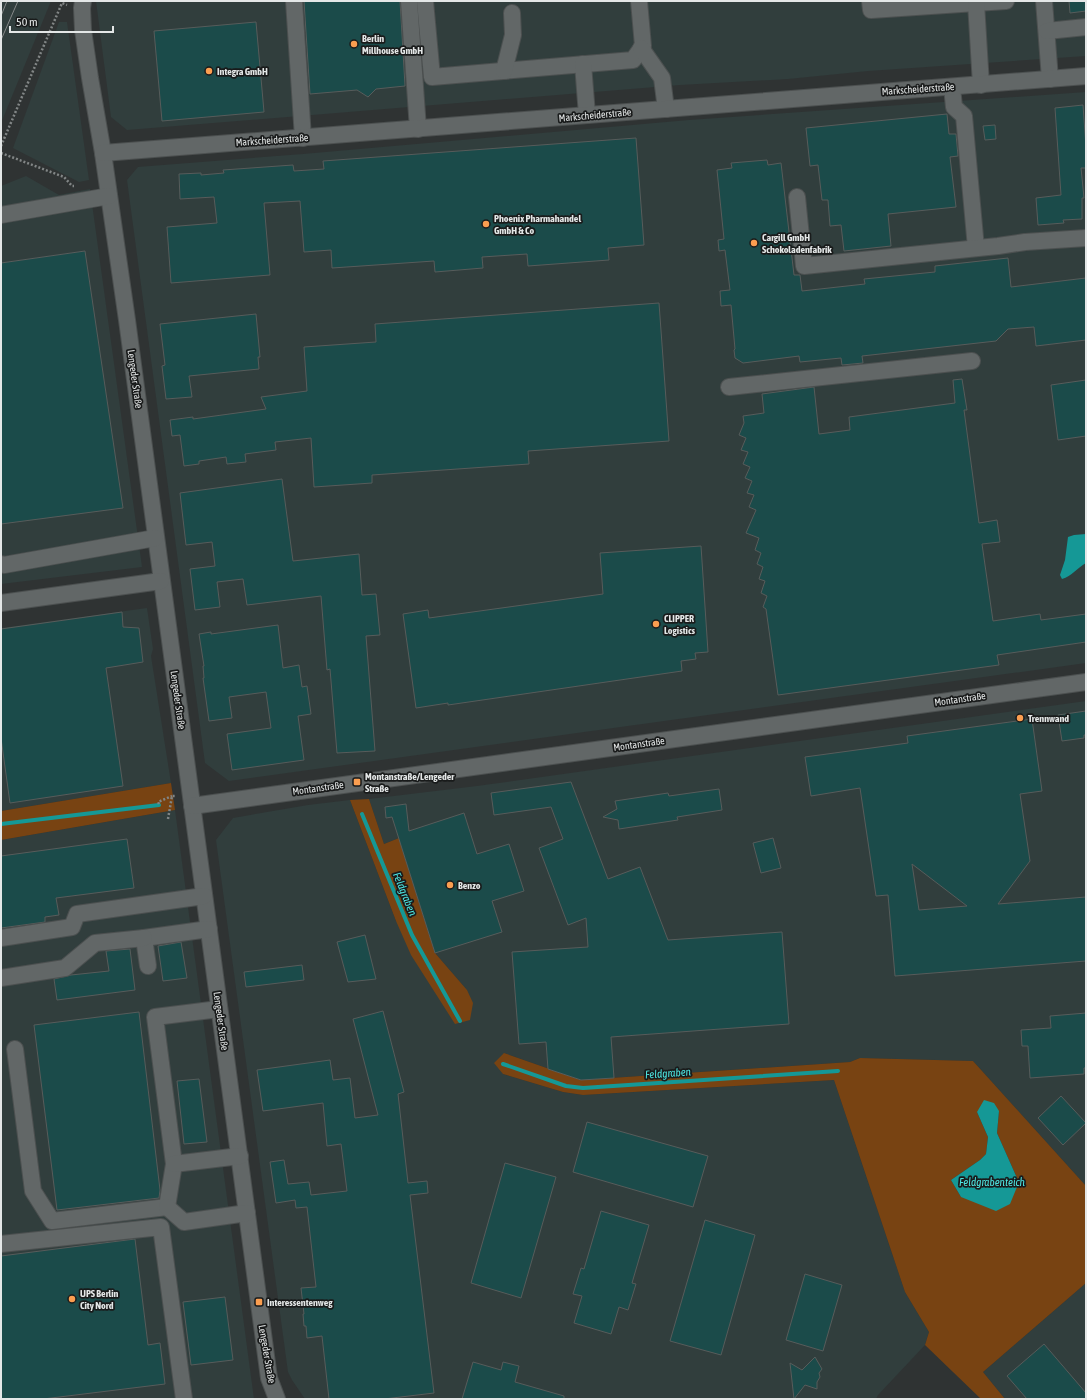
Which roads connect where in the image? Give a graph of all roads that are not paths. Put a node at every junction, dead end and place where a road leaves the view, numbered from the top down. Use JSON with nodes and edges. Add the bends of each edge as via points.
{"nodes":[{"id":1,"x":294,"y":1,"type":"edge"},
{"id":2,"x":409,"y":1,"type":"edge"},
{"id":3,"x":425,"y":1,"type":"edge"},
{"id":4,"x":639,"y":1,"type":"edge"},
{"id":5,"x":870,"y":1,"type":"edge"},
{"id":6,"x":1006,"y":1,"type":"edge"},
{"id":7,"x":1044,"y":1,"type":"edge"},
{"id":8,"x":76,"y":3,"type":"edge"},
{"id":9,"x":976,"y":4,"type":"junction"},
{"id":10,"x":512,"y":13,"type":"dead end"},
{"id":11,"x":1086,"y":27,"type":"edge"},
{"id":12,"x":1046,"y":31,"type":"junction"},
{"id":13,"x":641,"y":48,"type":"junction"},
{"id":14,"x":583,"y":64,"type":"junction"},
{"id":15,"x":504,"y":71,"type":"junction"},
{"id":16,"x":1086,"y":76,"type":"edge"},
{"id":17,"x":1050,"y":79,"type":"junction"},
{"id":18,"x":981,"y":85,"type":"junction"},
{"id":19,"x":952,"y":87,"type":"junction"},
{"id":20,"x":666,"y":109,"type":"junction"},
{"id":21,"x":587,"y":115,"type":"junction"},
{"id":22,"x":418,"y":129,"type":"junction"},
{"id":23,"x":303,"y":138,"type":"junction"},
{"id":24,"x":103,"y":153,"type":"junction"},
{"id":25,"x":109,"y":196,"type":"junction"},
{"id":26,"x":797,"y":197,"type":"dead end"},
{"id":27,"x":1,"y":215,"type":"edge"},
{"id":28,"x":1086,"y":238,"type":"edge"},
{"id":29,"x":976,"y":248,"type":"junction"},
{"id":30,"x":972,"y":361,"type":"dead end"},
{"id":31,"x":729,"y":387,"type":"dead end"},
{"id":32,"x":155,"y":538,"type":"junction"},
{"id":33,"x":1,"y":564,"type":"edge"},
{"id":34,"x":162,"y":581,"type":"junction"},
{"id":35,"x":1,"y":603,"type":"edge"},
{"id":36,"x":1086,"y":682,"type":"edge"},
{"id":37,"x":192,"y":806,"type":"junction"},
{"id":38,"x":204,"y":896,"type":"junction"},
{"id":39,"x":209,"y":929,"type":"junction"},
{"id":40,"x":1,"y":938,"type":"edge"},
{"id":41,"x":144,"y":938,"type":"junction"},
{"id":42,"x":148,"y":966,"type":"dead end"},
{"id":43,"x":1,"y":978,"type":"edge"},
{"id":44,"x":220,"y":1009,"type":"junction"},
{"id":45,"x":15,"y":1049,"type":"dead end"},
{"id":46,"x":240,"y":1156,"type":"junction"},
{"id":47,"x":174,"y":1164,"type":"junction"},
{"id":48,"x":167,"y":1207,"type":"junction"},
{"id":49,"x":247,"y":1213,"type":"junction"},
{"id":50,"x":1,"y":1244,"type":"edge"},
{"id":51,"x":184,"y":1399,"type":"edge"},
{"id":52,"x":277,"y":1399,"type":"edge"}],
"edges":[{"from":1,"to":23,"type":"street"},
{"from":2,"to":22,"type":"street"},
{"from":3,"to":15,"type":"street","via":[[432,77]]},
{"from":4,"to":13,"type":"street","via":[[643,46]]},
{"from":5,"to":9,"type":"street","via":[[871,10]]},
{"from":6,"to":9,"type":"street"},
{"from":7,"to":12,"type":"street"},
{"from":8,"to":24,"type":"street","name":"Lengeder Straße","via":[[82,8],[83,30]]},
{"from":9,"to":18,"type":"street"},
{"from":10,"to":15,"type":"street","via":[[513,35]]},
{"from":11,"to":12,"type":"street"},
{"from":12,"to":17,"type":"street"},
{"from":13,"to":14,"type":"street","via":[[633,60]]},
{"from":13,"to":20,"type":"street","via":[[662,78]]},
{"from":14,"to":15,"type":"street"},
{"from":14,"to":21,"type":"street"},
{"from":16,"to":17,"type":"street","name":"Markscheiderstraße"},
{"from":17,"to":18,"type":"street","name":"Markscheiderstraße"},
{"from":18,"to":19,"type":"street","name":"Markscheiderstraße"},
{"from":19,"to":20,"type":"street","name":"Markscheiderstraße"},
{"from":19,"to":29,"type":"street","via":[[954,107],[964,116]]},
{"from":20,"to":21,"type":"street","name":"Markscheiderstraße"},
{"from":21,"to":22,"type":"street","name":"Markscheiderstraße"},
{"from":22,"to":23,"type":"street","name":"Markscheiderstraße"},
{"from":23,"to":24,"type":"street","name":"Markscheiderstraße"},
{"from":24,"to":25,"type":"street","name":"Lengeder Straße"},
{"from":25,"to":27,"type":"street"},
{"from":25,"to":32,"type":"street","name":"Lengeder Straße"},
{"from":26,"to":29,"type":"street","via":[[804,266]]},
{"from":28,"to":29,"type":"street"},
{"from":30,"to":31,"type":"street"},
{"from":32,"to":33,"type":"street"},
{"from":32,"to":34,"type":"street","name":"Lengeder Straße"},
{"from":34,"to":35,"type":"street"},
{"from":34,"to":37,"type":"street","name":"Lengeder Straße"},
{"from":36,"to":37,"type":"street","name":"Montanstraße"},
{"from":37,"to":38,"type":"street","name":"Lengeder Straße"},
{"from":38,"to":39,"type":"street","name":"Lengeder Straße"},
{"from":38,"to":40,"type":"street","via":[[77,914],[72,927]]},
{"from":39,"to":41,"type":"street"},
{"from":39,"to":44,"type":"street","name":"Lengeder Straße"},
{"from":41,"to":42,"type":"street"},
{"from":41,"to":43,"type":"street","via":[[95,943],[65,968]]},
{"from":44,"to":46,"type":"street","name":"Lengeder Straße"},
{"from":44,"to":47,"type":"street","via":[[155,1017]]},
{"from":45,"to":48,"type":"street","via":[[33,1191],[52,1221]]},
{"from":46,"to":47,"type":"street"},
{"from":46,"to":49,"type":"street","name":"Lengeder Straße"},
{"from":47,"to":48,"type":"street"},
{"from":48,"to":49,"type":"street","via":[[184,1222]]},
{"from":49,"to":52,"type":"street","name":"Lengeder Straße","via":[[269,1378]]},
{"from":50,"to":51,"type":"street","via":[[161,1227]]}]}
